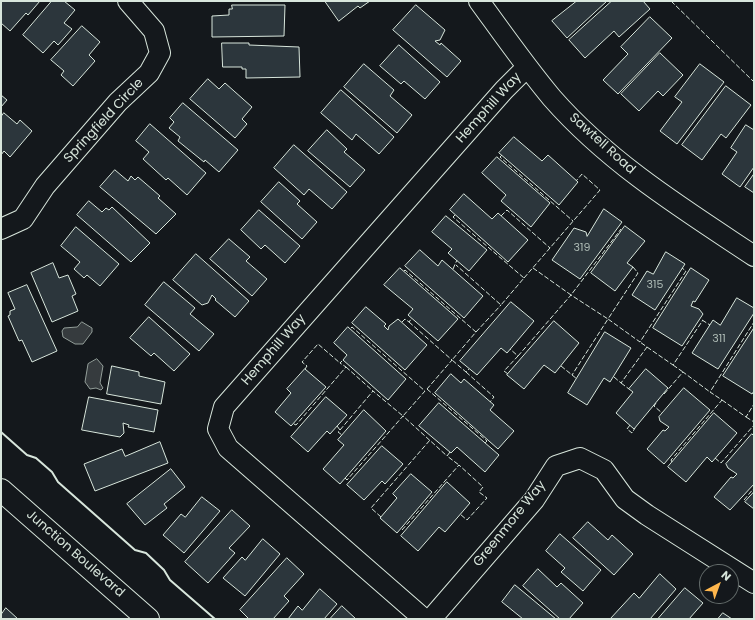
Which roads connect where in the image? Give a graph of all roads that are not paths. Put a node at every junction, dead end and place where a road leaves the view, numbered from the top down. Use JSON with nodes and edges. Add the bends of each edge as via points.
{"nodes":[{"id":1,"x":128,"y":1,"type":"edge"},
{"id":2,"x":479,"y":1,"type":"edge"},
{"id":3,"x":527,"y":67,"type":"junction"},
{"id":4,"x":1,"y":229,"type":"edge"},
{"id":5,"x":754,"y":256,"type":"edge"},
{"id":6,"x":1,"y":490,"type":"edge"},
{"id":7,"x":754,"y":583,"type":"edge"},
{"id":8,"x":148,"y":619,"type":"edge"},
{"id":9,"x":424,"y":619,"type":"edge"},
{"id":10,"x":431,"y":619,"type":"edge"}],
"edges":[{"from":1,"to":4,"type":"street","name":"Springfield Circle","via":[[154,31],[160,53],[149,73],[118,102],[45,186],[23,219]]},
{"from":2,"to":3,"type":"street","name":"Sawtell Road"},
{"from":3,"to":5,"type":"street","name":"Sawtell Road","via":[[581,128],[624,166],[663,196]]},
{"from":3,"to":9,"type":"street","name":"Hemphill Way","via":[[224,407],[218,429],[228,448]]},
{"from":6,"to":8,"type":"main road","name":"Junction Boulevard"},
{"from":7,"to":10,"type":"street","name":"Greenmore Way","via":[[647,515],[625,499],[604,470],[580,458],[556,466],[534,500]]}]}
